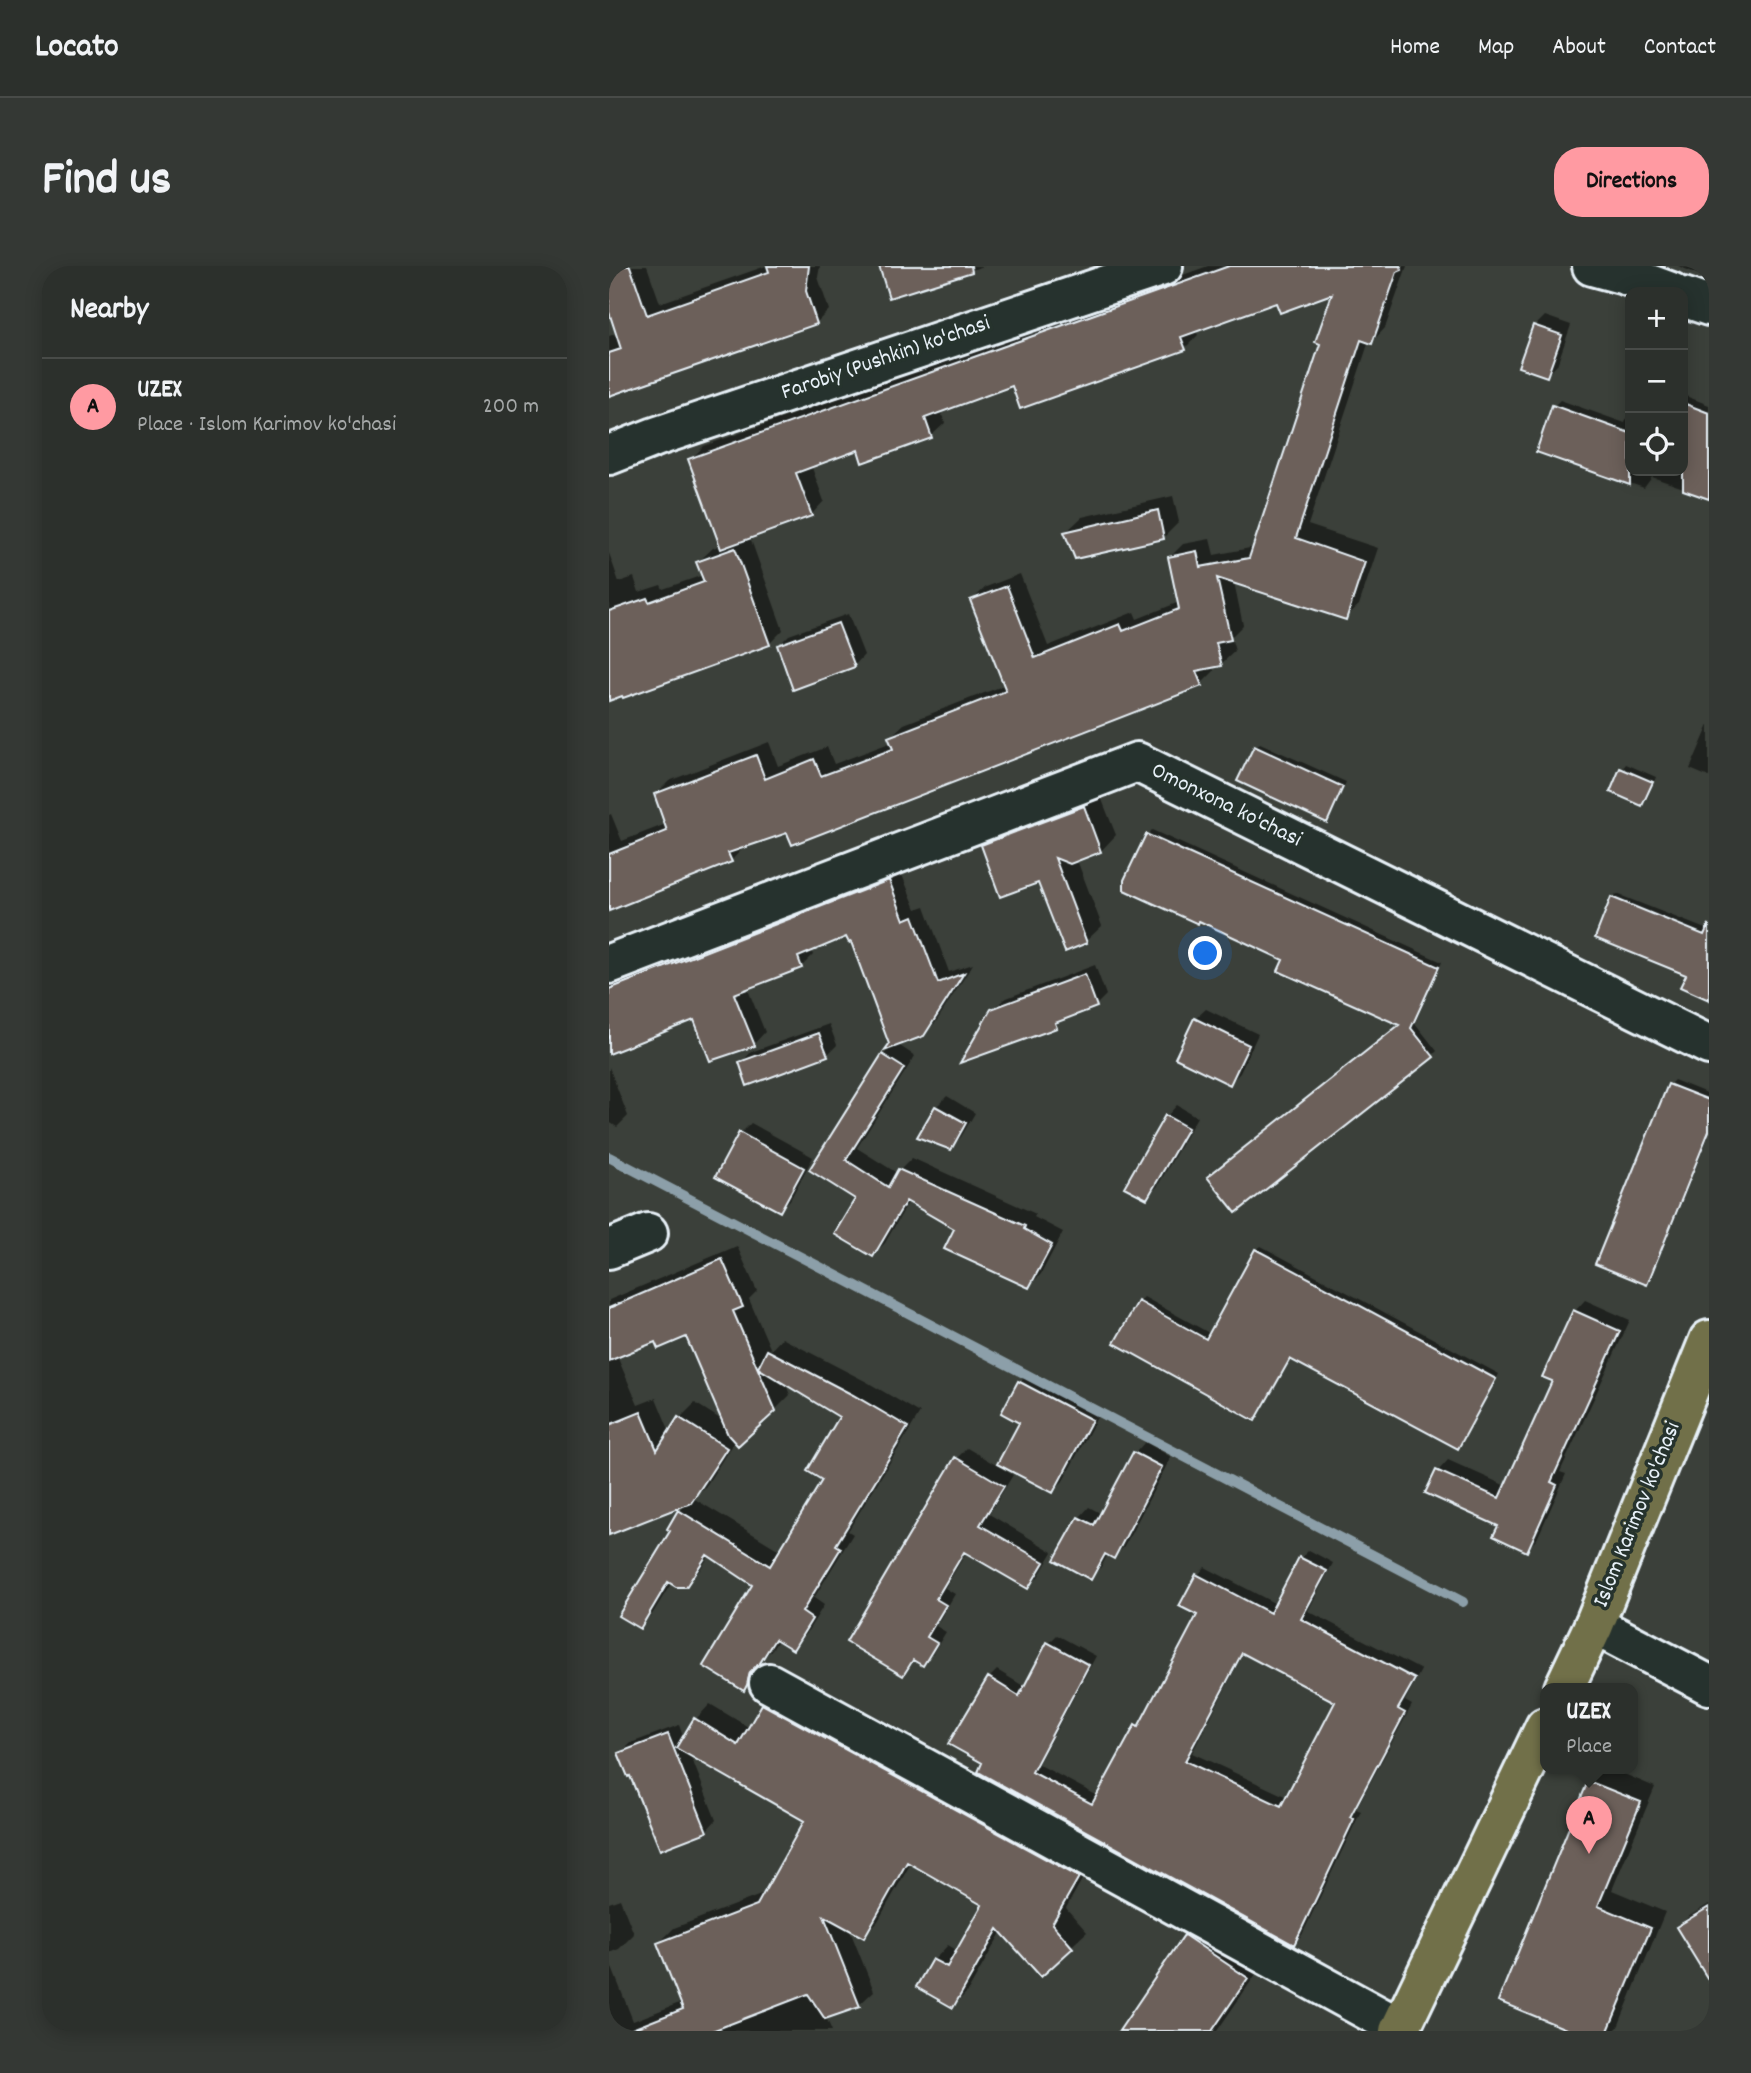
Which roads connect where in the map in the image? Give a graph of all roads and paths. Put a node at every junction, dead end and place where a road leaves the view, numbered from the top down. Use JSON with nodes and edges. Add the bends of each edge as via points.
{"nodes":[{"id":1,"x":1163,"y":266,"type":"edge"},
{"id":2,"x":1615,"y":269,"type":"edge"},
{"id":3,"x":1659,"y":287,"type":"edge"},
{"id":4,"x":1688,"y":299,"type":"edge"},
{"id":5,"x":1709,"y":306,"type":"edge"},
{"id":6,"x":609,"y":454,"type":"edge"},
{"id":7,"x":609,"y":964,"type":"edge"},
{"id":8,"x":1709,"y":1045,"type":"edge"},
{"id":9,"x":648,"y":1233,"type":"dead end"},
{"id":10,"x":609,"y":1249,"type":"edge"},
{"id":11,"x":1709,"y":1340,"type":"edge"},
{"id":12,"x":1594,"y":1625,"type":"junction"},
{"id":13,"x":769,"y":1683,"type":"dead end"},
{"id":14,"x":1566,"y":1683,"type":"edge"},
{"id":15,"x":1709,"y":1685,"type":"edge"},
{"id":16,"x":1540,"y":1737,"type":"edge"},
{"id":17,"x":1400,"y":2030,"type":"edge"}],
"edges":[{"from":1,"to":6,"type":"street","name":"Farobiy (Pushkin) ko'chasi"},
{"from":2,"to":3,"type":"street"},
{"from":4,"to":5,"type":"street"},
{"from":7,"to":8,"type":"street","name":"Omonxona ko'chasi","via":[[1137,762]]},
{"from":9,"to":10,"type":"street"},
{"from":11,"to":12,"type":"main road","name":"Islom Karimov ko'chasi"},
{"from":12,"to":14,"type":"main road","name":"Islom Karimov ko'chasi"},
{"from":12,"to":15,"type":"street"},
{"from":13,"to":17,"type":"street"},
{"from":16,"to":17,"type":"main road"}]}
